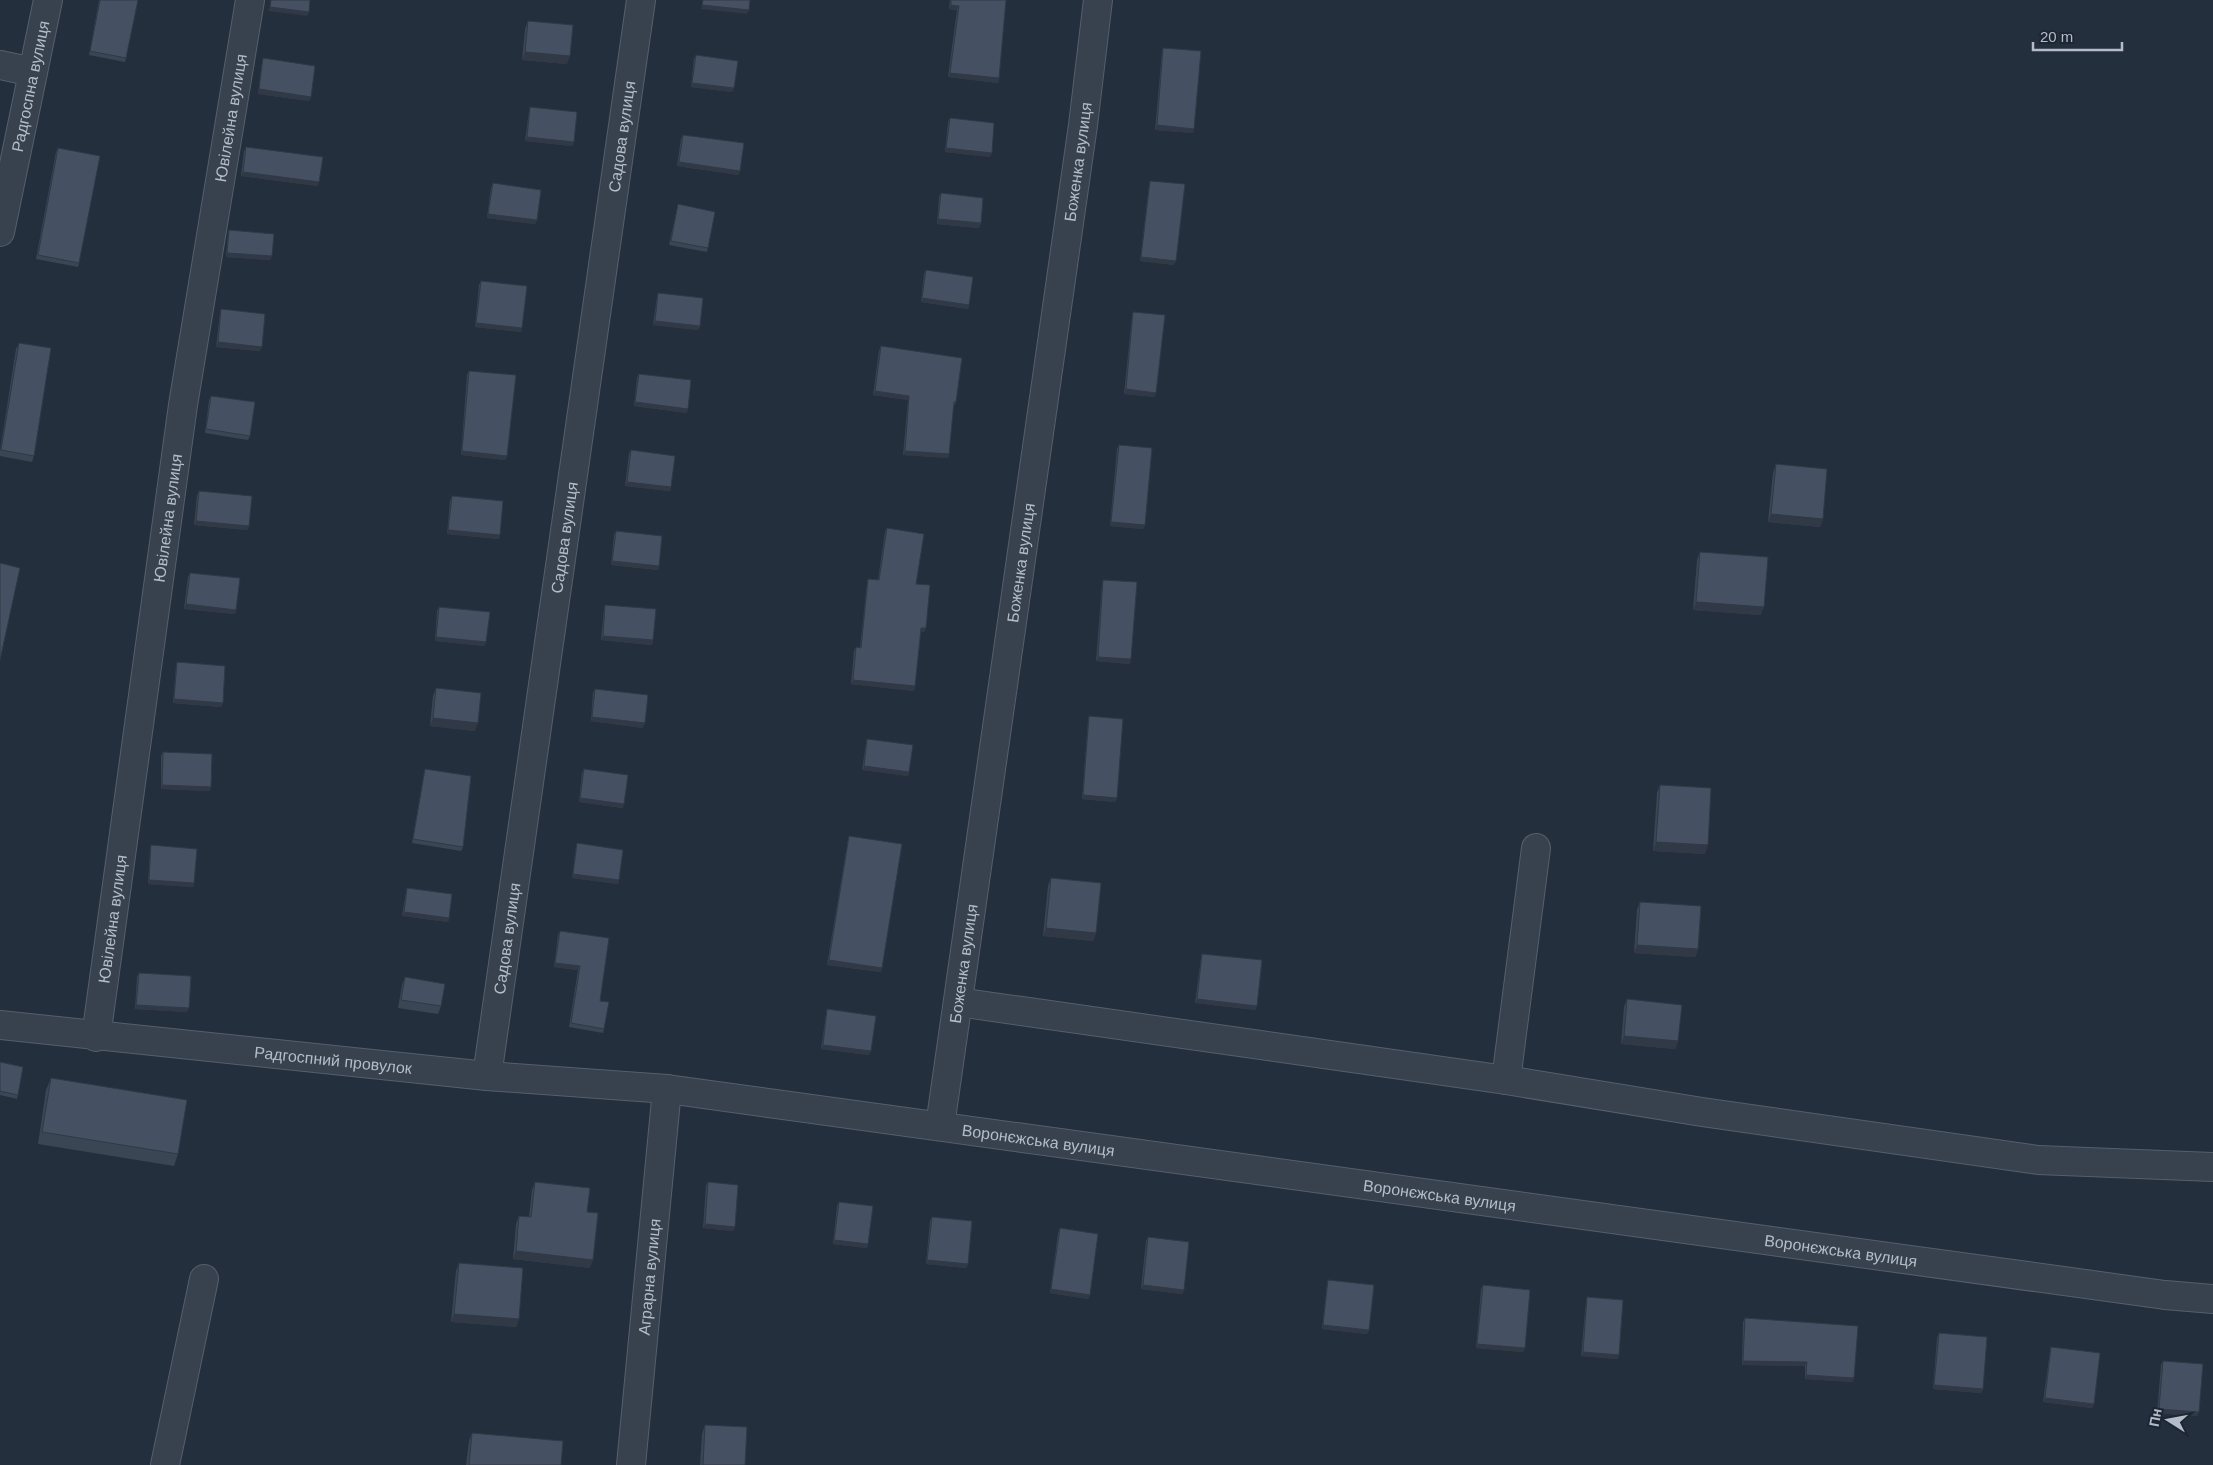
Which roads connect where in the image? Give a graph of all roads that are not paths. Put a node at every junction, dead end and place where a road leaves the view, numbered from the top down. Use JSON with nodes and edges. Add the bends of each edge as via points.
{"nodes":[{"id":1,"x":48,"y":0,"type":"edge"},
{"id":2,"x":250,"y":0,"type":"edge"},
{"id":3,"x":641,"y":0,"type":"edge"},
{"id":4,"x":1098,"y":0,"type":"edge"},
{"id":5,"x":0,"y":65,"type":"edge"},
{"id":6,"x":33,"y":72,"type":"junction"},
{"id":7,"x":0,"y":232,"type":"edge"},
{"id":8,"x":1536,"y":848,"type":"dead end"},
{"id":9,"x":958,"y":1002,"type":"junction"},
{"id":10,"x":0,"y":1025,"type":"edge"},
{"id":11,"x":96,"y":1037,"type":"junction"},
{"id":12,"x":487,"y":1076,"type":"junction"},
{"id":13,"x":1506,"y":1080,"type":"junction"},
{"id":14,"x":667,"y":1089,"type":"junction"},
{"id":15,"x":940,"y":1126,"type":"junction"},
{"id":16,"x":2213,"y":1167,"type":"edge"},
{"id":17,"x":204,"y":1279,"type":"dead end"},
{"id":18,"x":2213,"y":1299,"type":"edge"},
{"id":19,"x":165,"y":1465,"type":"edge"},
{"id":20,"x":631,"y":1465,"type":"edge"}],
"edges":[{"from":1,"to":6,"type":"street","name":"Радгоспна вулиця"},
{"from":2,"to":11,"type":"street","name":"Ювілейна вулиця","via":[[183,405]]},
{"from":3,"to":12,"type":"street","name":"Садова вулиця"},
{"from":4,"to":9,"type":"street","name":"Боженка вулиця","via":[[1084,125]]},
{"from":5,"to":6,"type":"street"},
{"from":6,"to":7,"type":"street","name":"Радгоспна вулиця"},
{"from":8,"to":13,"type":"street"},
{"from":9,"to":13,"type":"street"},
{"from":9,"to":15,"type":"street","name":"Боженка вулиця"},
{"from":10,"to":11,"type":"street","name":"Радгоспний провулок"},
{"from":11,"to":12,"type":"street","name":"Радгоспний провулок"},
{"from":12,"to":14,"type":"street","name":"Радгоспний провулок"},
{"from":13,"to":16,"type":"street","via":[[1721,1115],[2038,1160]]},
{"from":14,"to":15,"type":"street","name":"Воронєжська вулиця"},
{"from":14,"to":20,"type":"street","name":"Аграрна вулиця"},
{"from":15,"to":18,"type":"street","name":"Воронєжська вулиця","via":[[2155,1294]]},
{"from":17,"to":19,"type":"street"}]}
